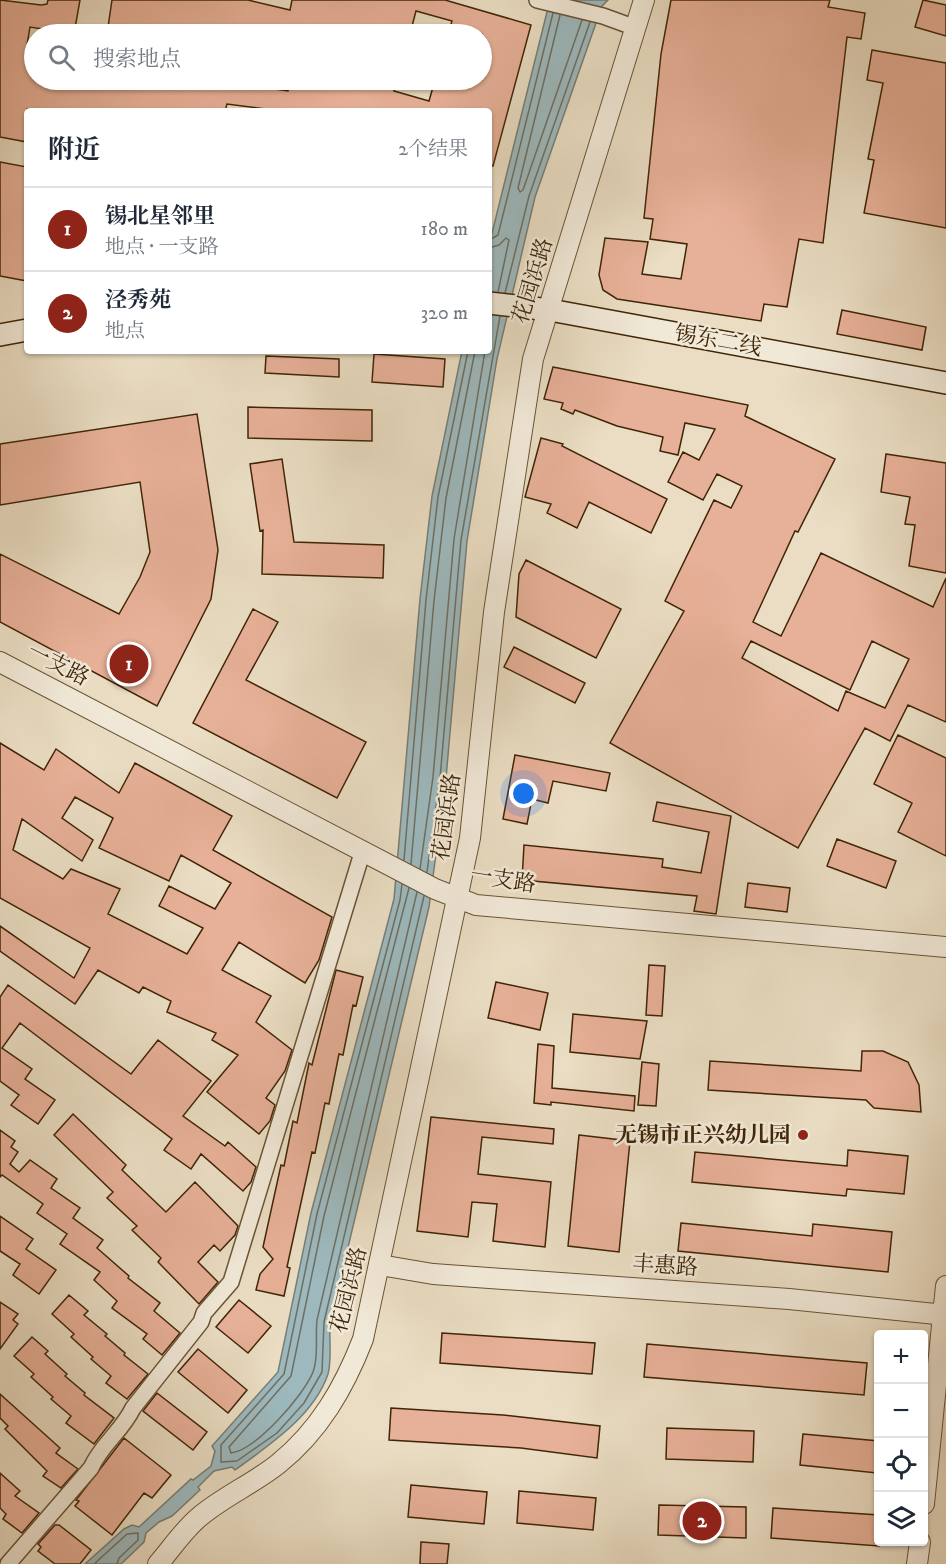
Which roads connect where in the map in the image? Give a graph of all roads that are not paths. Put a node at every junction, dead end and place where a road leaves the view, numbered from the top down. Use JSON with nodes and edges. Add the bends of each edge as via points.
{"nodes":[{"id":1,"x":644,"y":0,"type":"edge"},
{"id":2,"x":542,"y":1,"type":"edge"},
{"id":3,"x":636,"y":28,"type":"junction"},
{"id":4,"x":492,"y":304,"type":"edge"},
{"id":5,"x":550,"y":310,"type":"junction"},
{"id":6,"x":24,"y":331,"type":"edge"},
{"id":7,"x":0,"y":335,"type":"edge"},
{"id":8,"x":946,"y":383,"type":"edge"},
{"id":9,"x":0,"y":662,"type":"edge"},
{"id":10,"x":371,"y":854,"type":"junction"},
{"id":11,"x":459,"y":898,"type":"junction"},
{"id":12,"x":946,"y":947,"type":"edge"},
{"id":13,"x":380,"y":1266,"type":"junction"},
{"id":14,"x":946,"y":1286,"type":"edge"},
{"id":15,"x":945,"y":1315,"type":"edge"},
{"id":16,"x":925,"y":1492,"type":"edge"},
{"id":17,"x":919,"y":1546,"type":"edge"},
{"id":18,"x":8,"y":1564,"type":"edge"},
{"id":19,"x":158,"y":1564,"type":"edge"},
{"id":20,"x":917,"y":1564,"type":"edge"}],
"edges":[{"from":1,"to":3,"type":"street","name":"花园浜路"},
{"from":2,"to":3,"type":"street"},
{"from":3,"to":5,"type":"street","name":"花园浜路"},
{"from":4,"to":5,"type":"main road","name":"锡东二线"},
{"from":5,"to":8,"type":"main road","name":"锡东二线"},
{"from":5,"to":11,"type":"street","name":"花园浜路","via":[[533,359],[494,612],[470,838]]},
{"from":6,"to":7,"type":"main road"},
{"from":9,"to":10,"type":"street","name":"一支路"},
{"from":10,"to":11,"type":"street","name":"一支路"},
{"from":10,"to":18,"type":"street","via":[[231,1282],[132,1408],[126,1423],[98,1453],[91,1468]]},
{"from":11,"to":12,"type":"street","name":"一支路","via":[[476,904]]},
{"from":11,"to":13,"type":"street","name":"花园浜路"},
{"from":13,"to":15,"type":"street","name":"丰惠路","via":[[433,1274],[789,1299]]},
{"from":13,"to":19,"type":"street","name":"花园浜路","via":[[363,1339],[351,1372],[331,1407],[278,1464],[197,1519]]},
{"from":14,"to":15,"type":"street"},
{"from":15,"to":16,"type":"street"},
{"from":17,"to":20,"type":"street"}]}
